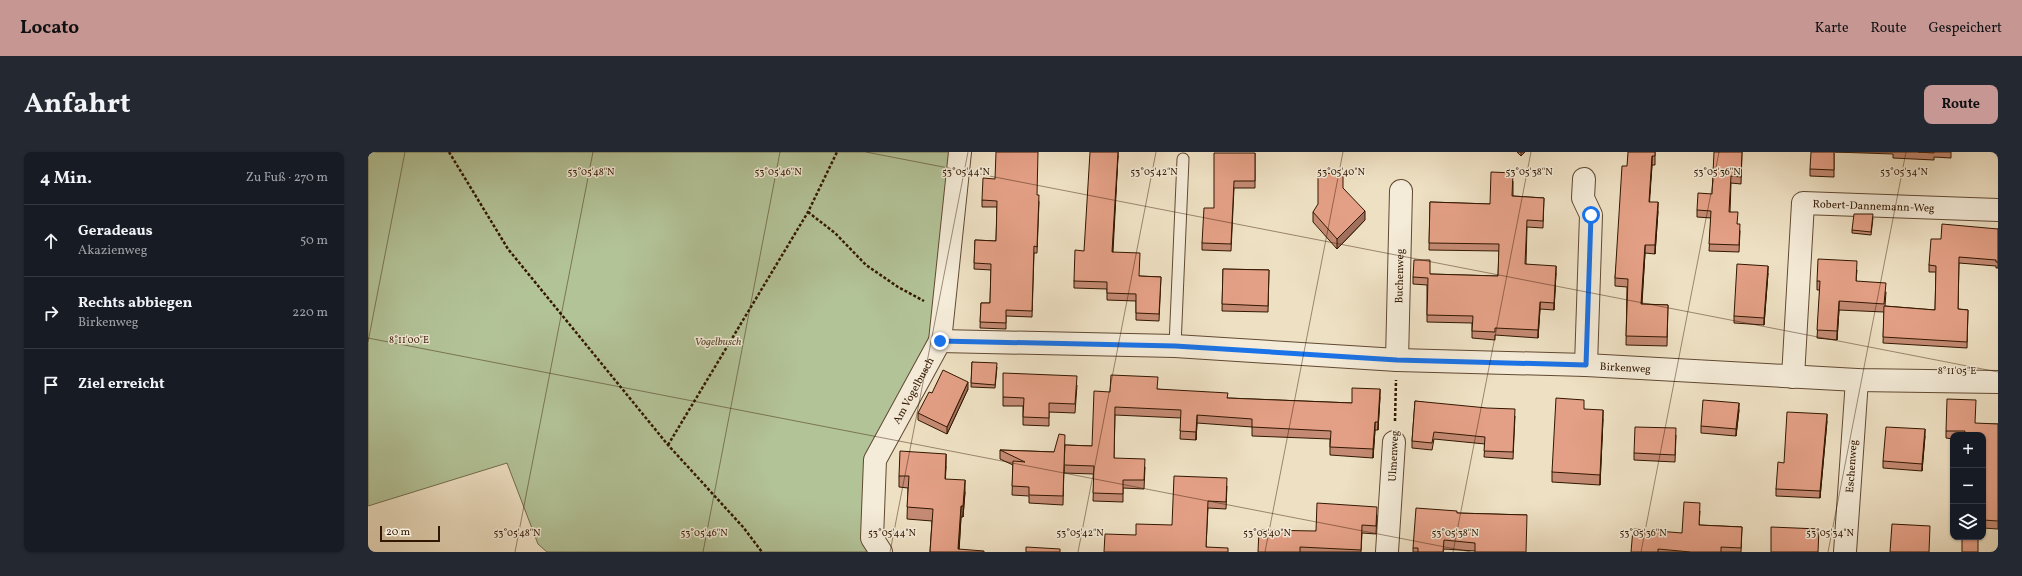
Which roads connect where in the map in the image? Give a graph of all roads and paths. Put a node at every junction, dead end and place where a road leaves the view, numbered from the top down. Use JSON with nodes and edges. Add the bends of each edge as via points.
{"nodes":[{"id":1,"x":449,"y":152,"type":"edge"},
{"id":2,"x":837,"y":152,"type":"edge"},
{"id":3,"x":960,"y":152,"type":"edge"},
{"id":4,"x":1183,"y":159,"type":"dead end"},
{"id":5,"x":1584,"y":179,"type":"dead end"},
{"id":6,"x":1401,"y":191,"type":"dead end"},
{"id":7,"x":1998,"y":210,"type":"edge"},
{"id":8,"x":808,"y":212,"type":"junction"},
{"id":9,"x":942,"y":311,"type":"junction"},
{"id":10,"x":940,"y":341,"type":"junction"},
{"id":11,"x":1175,"y":346,"type":"junction"},
{"id":12,"x":1397,"y":360,"type":"junction"},
{"id":13,"x":1586,"y":365,"type":"junction"},
{"id":14,"x":1793,"y":377,"type":"junction"},
{"id":15,"x":1857,"y":380,"type":"junction"},
{"id":16,"x":1998,"y":382,"type":"edge"},
{"id":17,"x":1394,"y":442,"type":"joint"},
{"id":18,"x":668,"y":445,"type":"junction"},
{"id":19,"x":762,"y":552,"type":"edge"},
{"id":20,"x":881,"y":552,"type":"edge"},
{"id":21,"x":1387,"y":552,"type":"edge"},
{"id":22,"x":1845,"y":552,"type":"edge"}],
"edges":[{"from":1,"to":18,"type":"path","via":[[508,249]]},
{"from":2,"to":8,"type":"path"},
{"from":3,"to":9,"type":"street","name":"Am Vogelbusch"},
{"from":4,"to":11,"type":"lane"},
{"from":5,"to":13,"type":"street","via":[[1583,198],[1591,215]]},
{"from":6,"to":12,"type":"street","name":"Buchenweg"},
{"from":7,"to":14,"type":"street","name":"Robert-Dannemann-Weg","via":[[1803,203]]},
{"from":8,"to":9,"type":"path","via":[[834,233],[866,265],[898,287]]},
{"from":8,"to":18,"type":"path"},
{"from":9,"to":10,"type":"street","name":"Am Vogelbusch"},
{"from":10,"to":11,"type":"street","name":"Birkenweg"},
{"from":10,"to":20,"type":"street","name":"Am Vogelbusch","via":[[874,460],[872,538]]},
{"from":11,"to":12,"type":"street","name":"Birkenweg"},
{"from":12,"to":13,"type":"street","name":"Birkenweg"},
{"from":12,"to":17,"type":"path","name":"Ulmenweg"},
{"from":13,"to":14,"type":"street","name":"Birkenweg"},
{"from":14,"to":15,"type":"street","name":"Birkenweg"},
{"from":15,"to":16,"type":"street","name":"Birkenweg"},
{"from":15,"to":22,"type":"street","name":"Eschenweg"},
{"from":17,"to":21,"type":"street","name":"Ulmenweg"},
{"from":18,"to":19,"type":"path","via":[[743,526]]}]}
